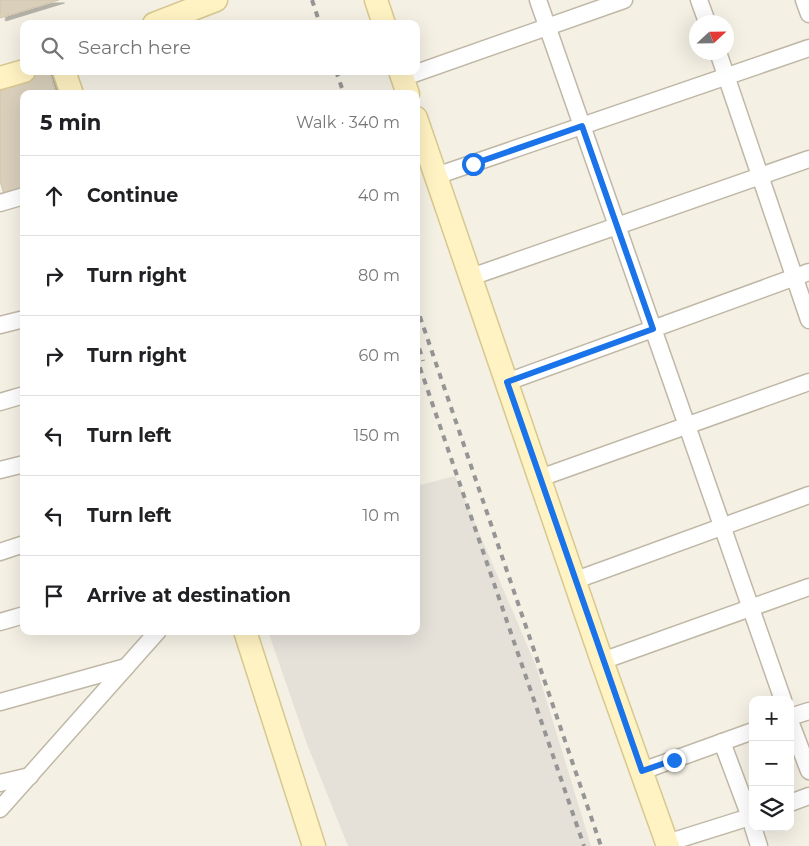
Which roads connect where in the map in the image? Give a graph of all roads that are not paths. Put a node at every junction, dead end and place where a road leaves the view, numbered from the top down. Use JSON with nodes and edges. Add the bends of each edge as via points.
{"nodes":[{"id":1,"x":216,"y":0,"type":"edge"},
{"id":2,"x":376,"y":0,"type":"edge"},
{"id":3,"x":538,"y":0,"type":"edge"},
{"id":4,"x":624,"y":0,"type":"edge"},
{"id":5,"x":700,"y":0,"type":"edge"},
{"id":6,"x":804,"y":0,"type":"edge"},
{"id":7,"x":809,"y":14,"type":"edge"},
{"id":8,"x":705,"y":15,"type":"edge"},
{"id":9,"x":164,"y":20,"type":"edge"},
{"id":10,"x":383,"y":20,"type":"edge"},
{"id":11,"x":548,"y":27,"type":"junction"},
{"id":12,"x":809,"y":48,"type":"edge"},
{"id":13,"x":721,"y":60,"type":"edge"},
{"id":14,"x":20,"y":71,"type":"edge"},
{"id":15,"x":65,"y":75,"type":"edge"},
{"id":16,"x":419,"y":75,"type":"edge"},
{"id":17,"x":420,"y":75,"type":"edge"},
{"id":18,"x":726,"y":76,"type":"junction"},
{"id":19,"x":0,"y":78,"type":"edge"},
{"id":20,"x":403,"y":81,"type":"edge"},
{"id":21,"x":71,"y":90,"type":"edge"},
{"id":22,"x":582,"y":126,"type":"junction"},
{"id":23,"x":420,"y":130,"type":"edge"},
{"id":24,"x":809,"y":159,"type":"edge"},
{"id":25,"x":436,"y":176,"type":"junction"},
{"id":26,"x":760,"y":176,"type":"junction"},
{"id":27,"x":20,"y":197,"type":"edge"},
{"id":28,"x":0,"y":203,"type":"edge"},
{"id":29,"x":617,"y":226,"type":"junction"},
{"id":30,"x":802,"y":274,"type":"edge"},
{"id":31,"x":471,"y":277,"type":"junction"},
{"id":32,"x":20,"y":320,"type":"edge"},
{"id":33,"x":809,"y":320,"type":"edge"},
{"id":34,"x":0,"y":325,"type":"edge"},
{"id":35,"x":653,"y":329,"type":"junction"},
{"id":36,"x":507,"y":382,"type":"junction"},
{"id":37,"x":809,"y":382,"type":"edge"},
{"id":38,"x":20,"y":396,"type":"edge"},
{"id":39,"x":0,"y":402,"type":"edge"},
{"id":40,"x":687,"y":426,"type":"junction"},
{"id":41,"x":20,"y":465,"type":"edge"},
{"id":42,"x":0,"y":470,"type":"edge"},
{"id":43,"x":540,"y":478,"type":"junction"},
{"id":44,"x":809,"y":495,"type":"edge"},
{"id":45,"x":722,"y":527,"type":"junction"},
{"id":46,"x":20,"y":545,"type":"edge"},
{"id":47,"x":0,"y":552,"type":"edge"},
{"id":48,"x":576,"y":580,"type":"junction"},
{"id":49,"x":809,"y":588,"type":"edge"},
{"id":50,"x":750,"y":610,"type":"junction"},
{"id":51,"x":20,"y":616,"type":"edge"},
{"id":52,"x":0,"y":622,"type":"edge"},
{"id":53,"x":154,"y":635,"type":"edge"},
{"id":54,"x":246,"y":635,"type":"edge"},
{"id":55,"x":602,"y":661,"type":"junction"},
{"id":56,"x":126,"y":667,"type":"junction"},
{"id":57,"x":782,"y":696,"type":"edge"},
{"id":58,"x":0,"y":702,"type":"edge"},
{"id":59,"x":809,"y":711,"type":"edge"},
{"id":60,"x":794,"y":717,"type":"edge"},
{"id":61,"x":794,"y":730,"type":"edge"},
{"id":62,"x":749,"y":732,"type":"edge"},
{"id":63,"x":722,"y":742,"type":"junction"},
{"id":64,"x":642,"y":771,"type":"junction"},
{"id":65,"x":809,"y":771,"type":"edge"},
{"id":66,"x":30,"y":776,"type":"junction"},
{"id":67,"x":0,"y":783,"type":"edge"},
{"id":68,"x":809,"y":796,"type":"edge"},
{"id":69,"x":794,"y":802,"type":"edge"},
{"id":70,"x":0,"y":809,"type":"edge"},
{"id":71,"x":749,"y":813,"type":"edge"},
{"id":72,"x":749,"y":822,"type":"edge"},
{"id":73,"x":755,"y":831,"type":"edge"},
{"id":74,"x":668,"y":845,"type":"edge"},
{"id":75,"x":314,"y":846,"type":"edge"},
{"id":76,"x":759,"y":846,"type":"edge"}],
"edges":[{"from":1,"to":9,"type":"street"},
{"from":2,"to":10,"type":"street"},
{"from":3,"to":11,"type":"street"},
{"from":4,"to":11,"type":"street"},
{"from":5,"to":8,"type":"street"},
{"from":6,"to":7,"type":"street"},
{"from":11,"to":17,"type":"street"},
{"from":11,"to":22,"type":"street"},
{"from":12,"to":18,"type":"street"},
{"from":13,"to":18,"type":"street"},
{"from":14,"to":19,"type":"street"},
{"from":15,"to":21,"type":"street"},
{"from":16,"to":20,"type":"street"},
{"from":18,"to":22,"type":"street"},
{"from":18,"to":26,"type":"street"},
{"from":22,"to":25,"type":"street"},
{"from":22,"to":29,"type":"street"},
{"from":23,"to":25,"type":"street"},
{"from":24,"to":26,"type":"street"},
{"from":25,"to":31,"type":"street"},
{"from":26,"to":29,"type":"street"},
{"from":26,"to":30,"type":"street"},
{"from":27,"to":28,"type":"street"},
{"from":29,"to":31,"type":"street"},
{"from":29,"to":35,"type":"street"},
{"from":30,"to":33,"type":"street"},
{"from":30,"to":35,"type":"street"},
{"from":31,"to":36,"type":"street"},
{"from":32,"to":34,"type":"street"},
{"from":35,"to":36,"type":"street"},
{"from":35,"to":40,"type":"street"},
{"from":36,"to":43,"type":"street"},
{"from":37,"to":40,"type":"street"},
{"from":38,"to":39,"type":"street"},
{"from":40,"to":43,"type":"street"},
{"from":40,"to":45,"type":"street"},
{"from":41,"to":42,"type":"street"},
{"from":43,"to":48,"type":"street"},
{"from":44,"to":45,"type":"street"},
{"from":45,"to":48,"type":"street"},
{"from":45,"to":50,"type":"street"},
{"from":46,"to":47,"type":"street"},
{"from":48,"to":55,"type":"street"},
{"from":49,"to":50,"type":"street"},
{"from":50,"to":55,"type":"street"},
{"from":50,"to":57,"type":"street"},
{"from":51,"to":52,"type":"street"},
{"from":53,"to":56,"type":"street"},
{"from":54,"to":75,"type":"street"},
{"from":55,"to":64,"type":"street"},
{"from":56,"to":58,"type":"street"},
{"from":56,"to":66,"type":"street"},
{"from":59,"to":60,"type":"street"},
{"from":61,"to":65,"type":"street"},
{"from":62,"to":63,"type":"street"},
{"from":63,"to":64,"type":"street"},
{"from":63,"to":71,"type":"street"},
{"from":64,"to":74,"type":"street"},
{"from":66,"to":67,"type":"street"},
{"from":66,"to":70,"type":"street"},
{"from":68,"to":69,"type":"street"},
{"from":72,"to":74,"type":"street"},
{"from":73,"to":76,"type":"street"}]}
